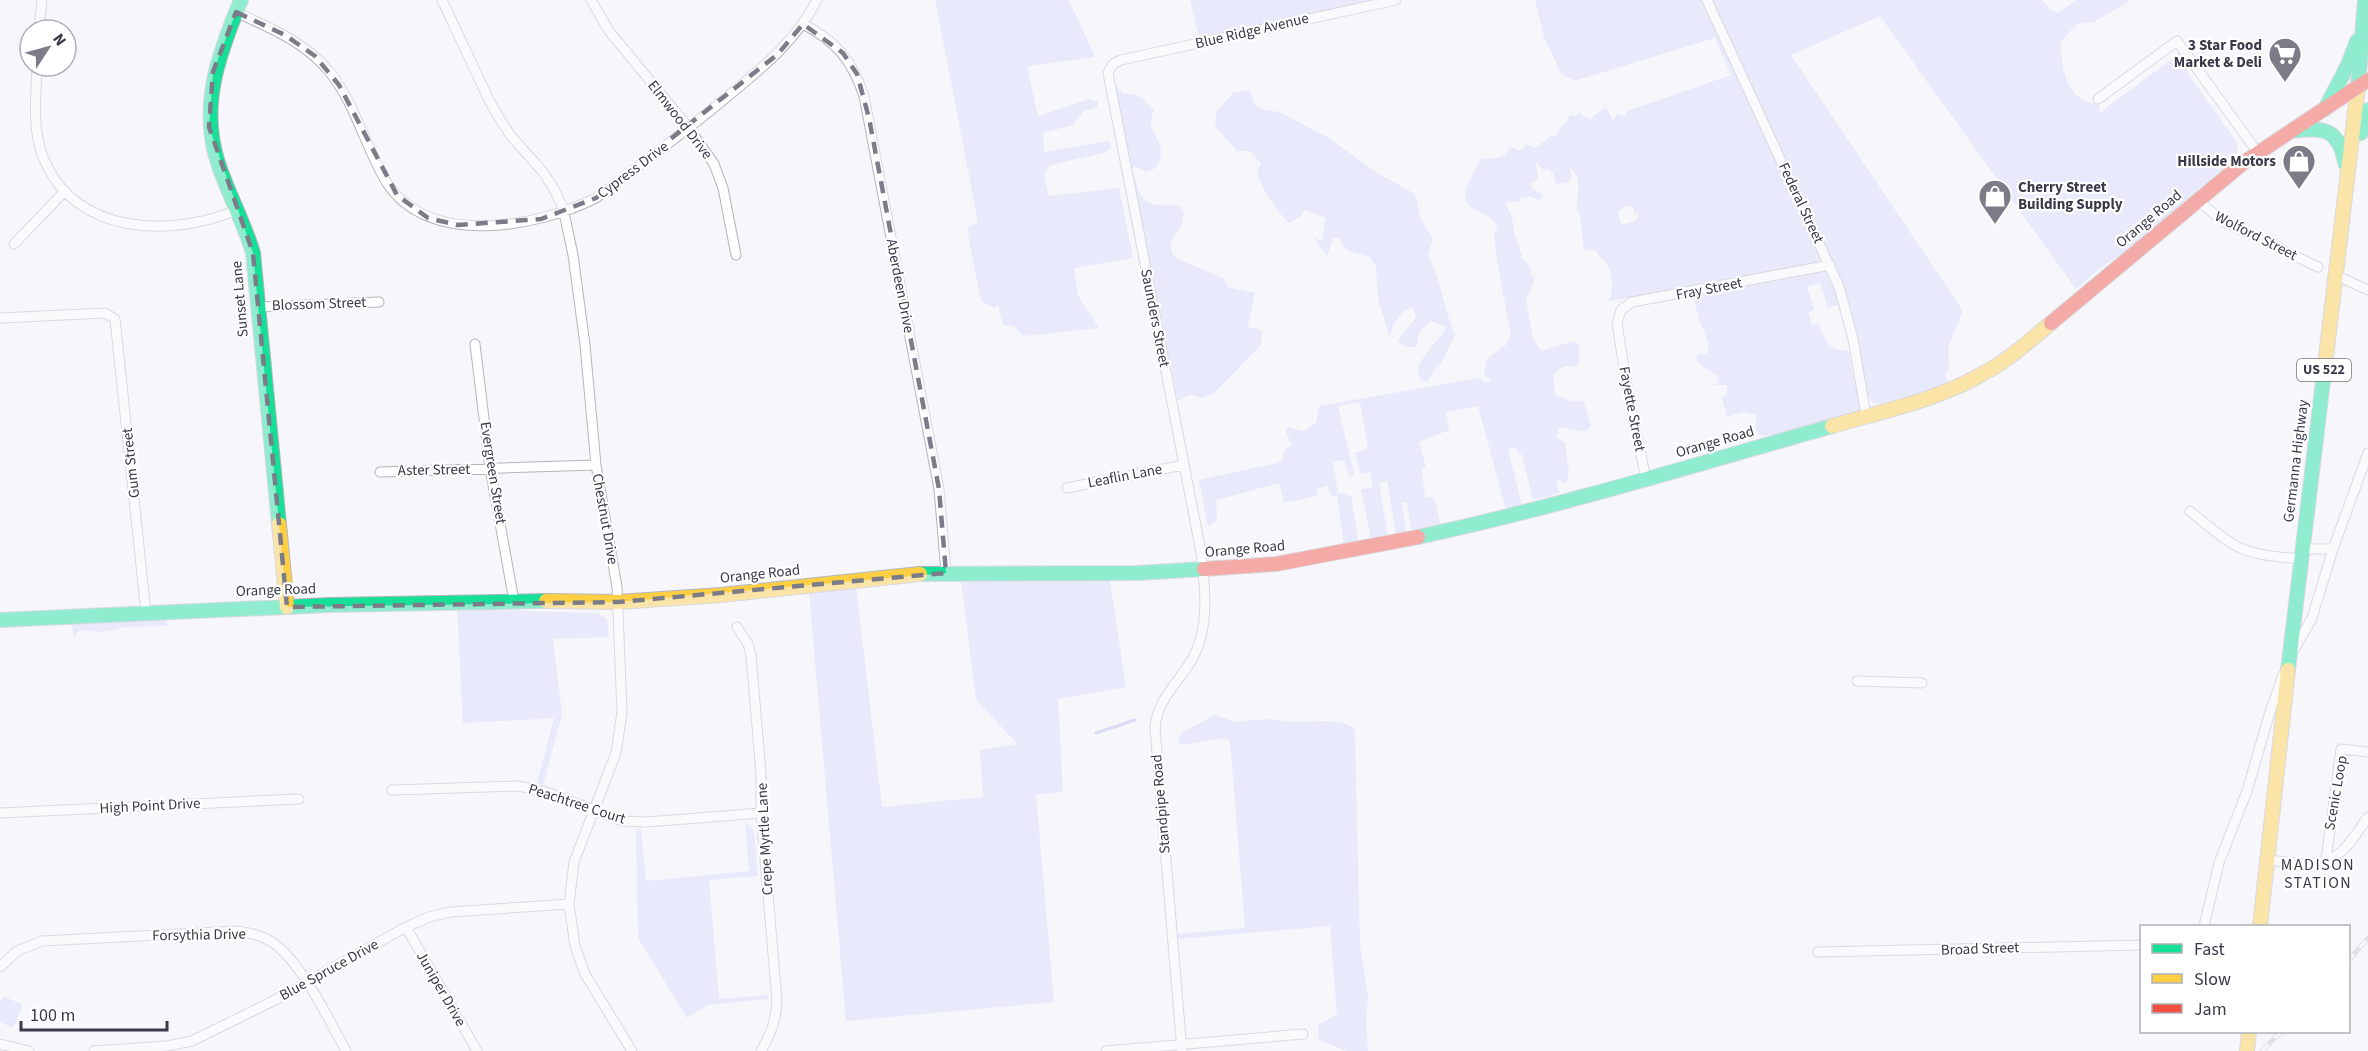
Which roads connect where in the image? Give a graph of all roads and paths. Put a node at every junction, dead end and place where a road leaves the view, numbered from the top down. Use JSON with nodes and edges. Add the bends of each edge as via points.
{"nodes":[{"id":1,"x":42,"y":0,"type":"edge"},
{"id":2,"x":442,"y":0,"type":"edge"},
{"id":3,"x":591,"y":0,"type":"edge"},
{"id":4,"x":817,"y":0,"type":"edge"},
{"id":5,"x":1396,"y":0,"type":"edge"},
{"id":6,"x":1707,"y":0,"type":"edge"},
{"id":7,"x":2366,"y":0,"type":"edge"},
{"id":8,"x":239,"y":6,"type":"edge"},
{"id":9,"x":40,"y":18,"type":"edge"},
{"id":10,"x":803,"y":24,"type":"junction"},
{"id":11,"x":2365,"y":36,"type":"edge"},
{"id":12,"x":1110,"y":67,"type":"joint"},
{"id":13,"x":37,"y":78,"type":"edge"},
{"id":14,"x":2363,"y":83,"type":"edge"},
{"id":15,"x":2098,"y":99,"type":"dead end"},
{"id":16,"x":2325,"y":109,"type":"junction"},
{"id":17,"x":2368,"y":110,"type":"edge"},
{"id":18,"x":689,"y":128,"type":"junction"},
{"id":19,"x":2292,"y":131,"type":"junction"},
{"id":20,"x":2258,"y":153,"type":"junction"},
{"id":21,"x":2347,"y":183,"type":"junction"},
{"id":22,"x":65,"y":191,"type":"junction"},
{"id":23,"x":2197,"y":200,"type":"junction"},
{"id":24,"x":239,"y":209,"type":"junction"},
{"id":25,"x":563,"y":212,"type":"junction"},
{"id":26,"x":14,"y":244,"type":"dead end"},
{"id":27,"x":736,"y":255,"type":"dead end"},
{"id":28,"x":1830,"y":265,"type":"junction"},
{"id":29,"x":2318,"y":267,"type":"dead end"},
{"id":30,"x":2335,"y":275,"type":"junction"},
{"id":31,"x":2368,"y":290,"type":"edge"},
{"id":32,"x":379,"y":302,"type":"dead end"},
{"id":33,"x":259,"y":307,"type":"junction"},
{"id":34,"x":0,"y":318,"type":"edge"},
{"id":35,"x":1619,"y":339,"type":"joint"},
{"id":36,"x":475,"y":344,"type":"dead end"},
{"id":37,"x":1866,"y":416,"type":"junction"},
{"id":38,"x":2368,"y":453,"type":"edge"},
{"id":39,"x":596,"y":465,"type":"junction"},
{"id":40,"x":1183,"y":465,"type":"junction"},
{"id":41,"x":490,"y":468,"type":"junction"},
{"id":42,"x":380,"y":472,"type":"dead end"},
{"id":43,"x":1646,"y":479,"type":"junction"},
{"id":44,"x":1067,"y":488,"type":"dead end"},
{"id":45,"x":2190,"y":511,"type":"dead end"},
{"id":46,"x":2333,"y":549,"type":"junction"},
{"id":47,"x":2302,"y":554,"type":"junction"},
{"id":48,"x":1203,"y":570,"type":"junction"},
{"id":49,"x":946,"y":573,"type":"junction"},
{"id":50,"x":514,"y":602,"type":"junction"},
{"id":51,"x":618,"y":602,"type":"junction"},
{"id":52,"x":286,"y":607,"type":"junction"},
{"id":53,"x":146,"y":613,"type":"junction"},
{"id":54,"x":0,"y":620,"type":"edge"},
{"id":55,"x":738,"y":627,"type":"dead end"},
{"id":56,"x":2291,"y":654,"type":"junction"},
{"id":57,"x":1857,"y":681,"type":"dead end"},
{"id":58,"x":1922,"y":683,"type":"dead end"},
{"id":59,"x":2368,"y":752,"type":"edge"},
{"id":60,"x":392,"y":790,"type":"dead end"},
{"id":61,"x":299,"y":799,"type":"dead end"},
{"id":62,"x":594,"y":809,"type":"junction"},
{"id":63,"x":0,"y":813,"type":"edge"},
{"id":64,"x":761,"y":813,"type":"junction"},
{"id":65,"x":2368,"y":817,"type":"edge"},
{"id":66,"x":2268,"y":860,"type":"junction"},
{"id":67,"x":2326,"y":860,"type":"junction"},
{"id":68,"x":569,"y":904,"type":"junction"},
{"id":69,"x":2204,"y":925,"type":"edge"},
{"id":70,"x":2260,"y":925,"type":"edge"},
{"id":71,"x":406,"y":927,"type":"junction"},
{"id":72,"x":2140,"y":945,"type":"edge"},
{"id":73,"x":1818,"y":952,"type":"dead end"},
{"id":74,"x":0,"y":967,"type":"edge"},
{"id":75,"x":306,"y":983,"type":"junction"},
{"id":76,"x":2249,"y":1033,"type":"edge"},
{"id":77,"x":1303,"y":1034,"type":"dead end"},
{"id":78,"x":0,"y":1044,"type":"edge"},
{"id":79,"x":1182,"y":1048,"type":"edge"},
{"id":80,"x":29,"y":1051,"type":"edge"},
{"id":81,"x":94,"y":1051,"type":"edge"},
{"id":82,"x":346,"y":1051,"type":"edge"},
{"id":83,"x":477,"y":1051,"type":"edge"},
{"id":84,"x":632,"y":1051,"type":"edge"},
{"id":85,"x":761,"y":1051,"type":"edge"},
{"id":86,"x":1106,"y":1051,"type":"edge"},
{"id":87,"x":2247,"y":1051,"type":"edge"}],
"edges":[{"from":1,"to":9,"type":"street"},
{"from":2,"to":25,"type":"street","name":"Chestnut Drive","via":[[489,100],[512,136],[543,172]]},
{"from":3,"to":18,"type":"street","name":"Elmwood Drive","via":[[609,31]]},
{"from":4,"to":10,"type":"street","name":"Cypress Drive"},
{"from":5,"to":12,"type":"street","name":"Blue Ridge Avenue","via":[[1121,60]]},
{"from":6,"to":28,"type":"street","name":"Federal Street"},
{"from":7,"to":11,"type":"main road","name":"Germanna Highway","number":"US 522"},
{"from":8,"to":24,"type":"main road","name":"Sunset Lane","via":[[213,72],[208,127],[217,163]]},
{"from":8,"to":25,"type":"street","name":"Cypress Drive","via":[[301,45],[328,70],[387,182],[418,213],[458,225],[495,225]]},
{"from":10,"to":18,"type":"street","name":"Cypress Drive","via":[[778,54]]},
{"from":10,"to":49,"type":"street","name":"Aberdeen Drive","via":[[843,53],[857,74],[864,96],[939,489]]},
{"from":11,"to":14,"type":"main road","name":"Germanna Highway","number":"US 522"},
{"from":11,"to":16,"type":"main road"},
{"from":12,"to":40,"type":"street","name":"Saunders Street","via":[[1108,78]]},
{"from":13,"to":22,"type":"street","via":[[35,116],[39,140],[47,166]]},
{"from":14,"to":16,"type":"main road","name":"Orange Road"},
{"from":14,"to":21,"type":"main road","name":"Germanna Highway","number":"US 522"},
{"from":15,"to":20,"type":"street","via":[[2177,41]]},
{"from":16,"to":19,"type":"main road","name":"Orange Road"},
{"from":17,"to":21,"type":"main road"},
{"from":18,"to":25,"type":"street","name":"Cypress Drive","via":[[596,198]]},
{"from":18,"to":27,"type":"street","name":"Elmwood Drive","via":[[719,176]]},
{"from":19,"to":20,"type":"main road","name":"Orange Road"},
{"from":19,"to":21,"type":"main road","via":[[2323,128],[2338,138],[2345,154]]},
{"from":20,"to":23,"type":"main road","name":"Orange Road"},
{"from":21,"to":30,"type":"main road","name":"Germanna Highway","number":"US 522"},
{"from":22,"to":24,"type":"street","via":[[95,213],[146,227],[208,221]]},
{"from":22,"to":26,"type":"street"},
{"from":23,"to":29,"type":"street","name":"Wolford Street","via":[[2223,221]]},
{"from":23,"to":37,"type":"main road","name":"Orange Road","via":[[2000,365],[1947,392]]},
{"from":24,"to":33,"type":"main road","name":"Sunset Lane","via":[[253,254]]},
{"from":25,"to":39,"type":"street","name":"Chestnut Drive","via":[[577,280]]},
{"from":28,"to":35,"type":"street","name":"Fray Street","via":[[1632,302],[1617,316]]},
{"from":28,"to":37,"type":"street","name":"Federal Street","via":[[1848,316]]},
{"from":30,"to":31,"type":"street"},
{"from":30,"to":47,"type":"main road","name":"Germanna Highway","number":"US 522"},
{"from":32,"to":33,"type":"street","name":"Blossom Street"},
{"from":33,"to":52,"type":"main road","name":"Sunset Lane"},
{"from":34,"to":53,"type":"street","name":"Gum Street","via":[[105,313],[116,324]]},
{"from":35,"to":43,"type":"street","name":"Fayette Street"},
{"from":36,"to":41,"type":"street","name":"Evergreen Street"},
{"from":37,"to":43,"type":"main road","name":"Orange Road"},
{"from":38,"to":46,"type":"street"},
{"from":39,"to":41,"type":"street","name":"Aster Street"},
{"from":39,"to":51,"type":"street","name":"Chestnut Drive"},
{"from":40,"to":44,"type":"street","name":"Leaflin Lane"},
{"from":40,"to":48,"type":"street","name":"Saunders Street"},
{"from":41,"to":42,"type":"street","name":"Aster Street"},
{"from":41,"to":50,"type":"street","name":"Evergreen Street"},
{"from":43,"to":48,"type":"main road","name":"Orange Road","via":[[1474,525],[1368,548],[1276,564]]},
{"from":45,"to":47,"type":"street","via":[[2241,548],[2269,555]]},
{"from":46,"to":47,"type":"street"},
{"from":46,"to":56,"type":"street","via":[[2312,618]]},
{"from":47,"to":56,"type":"main road","name":"Germanna Highway","number":"US 522"},
{"from":48,"to":49,"type":"main road","name":"Orange Road"},
{"from":48,"to":79,"type":"street","name":"Standpipe Road","via":[[1205,613],[1201,639],[1191,662],[1160,705],[1155,728]]},
{"from":49,"to":51,"type":"main road","name":"Orange Road"},
{"from":50,"to":51,"type":"main road","name":"Orange Road"},
{"from":50,"to":52,"type":"main road","name":"Orange Road"},
{"from":51,"to":62,"type":"street","name":"Chestnut Drive","via":[[620,735]]},
{"from":52,"to":53,"type":"main road","name":"Orange Road"},
{"from":53,"to":54,"type":"main road","name":"Orange Road"},
{"from":55,"to":64,"type":"street","name":"Crepe Myrtle Lane","via":[[751,656]]},
{"from":56,"to":66,"type":"main road","name":"Germanna Highway","number":"US 522"},
{"from":56,"to":69,"type":"street","via":[[2247,791],[2219,863]]},
{"from":57,"to":58,"type":"street"},
{"from":59,"to":67,"type":"street","name":"Scenic Loop","via":[[2341,749]]},
{"from":60,"to":62,"type":"street","name":"Peachtree Court","via":[[518,786]]},
{"from":61,"to":63,"type":"street","name":"High Point Drive"},
{"from":62,"to":64,"type":"street","name":"Peachtree Court","via":[[628,822]]},
{"from":62,"to":68,"type":"street","name":"Chestnut Drive","via":[[574,862]]},
{"from":64,"to":85,"type":"street","name":"Crepe Myrtle Lane","via":[[777,1000],[776,1019]]},
{"from":65,"to":67,"type":"street","name":"Scenic Loop","via":[[2341,852]]},
{"from":66,"to":67,"type":"street"},
{"from":66,"to":70,"type":"main road","name":"Germanna Highway","number":"US 522"},
{"from":68,"to":71,"type":"street","name":"Blue Spruce Drive","via":[[450,912]]},
{"from":68,"to":84,"type":"street","name":"Chestnut Drive","via":[[575,946],[585,974]]},
{"from":71,"to":75,"type":"street","name":"Blue Spruce Drive"},
{"from":71,"to":83,"type":"street","name":"Juniper Drive"},
{"from":72,"to":73,"type":"street","name":"Broad Street"},
{"from":74,"to":75,"type":"street","name":"Forsythia Drive","via":[[17,951],[42,940],[237,931],[257,934],[273,943],[286,954]]},
{"from":75,"to":81,"type":"street","name":"Blue Spruce Drive","via":[[192,1041]]},
{"from":75,"to":82,"type":"street","name":"Forsythia Drive"},
{"from":76,"to":87,"type":"main road"},
{"from":77,"to":79,"type":"street"},
{"from":78,"to":80,"type":"street"},
{"from":79,"to":86,"type":"street"}]}
